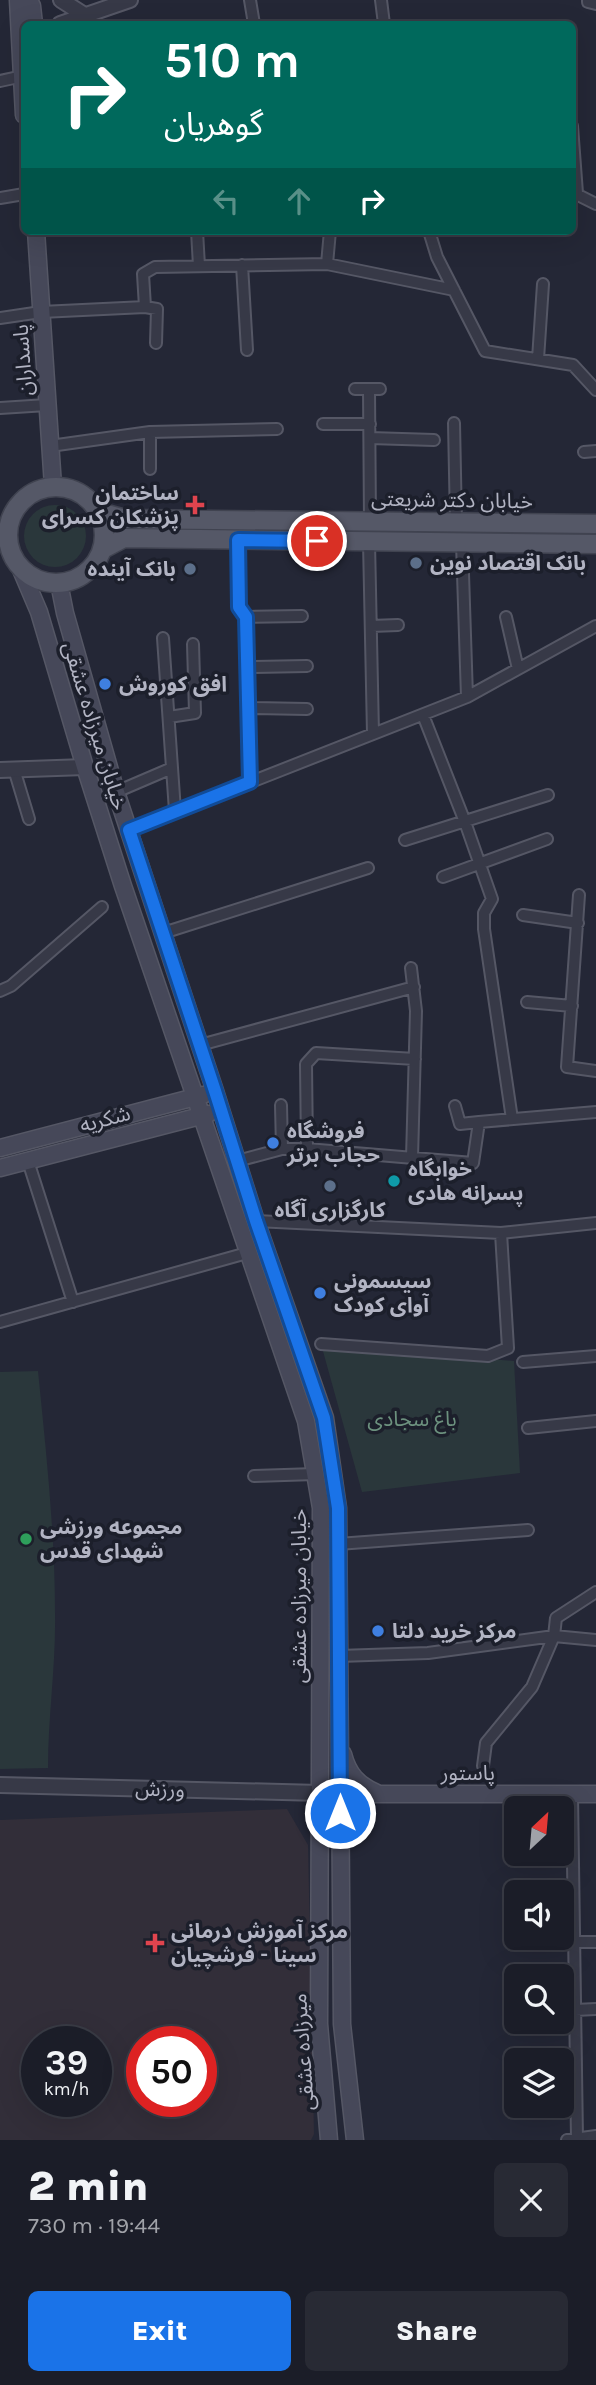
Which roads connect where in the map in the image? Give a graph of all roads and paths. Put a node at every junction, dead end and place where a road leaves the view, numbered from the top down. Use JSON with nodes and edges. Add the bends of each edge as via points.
{"nodes":[{"id":1,"x":18,"y":0,"type":"edge"},
{"id":2,"x":29,"y":0,"type":"edge"},
{"id":3,"x":61,"y":0,"type":"edge"},
{"id":4,"x":130,"y":0,"type":"edge"},
{"id":5,"x":250,"y":0,"type":"edge"},
{"id":6,"x":381,"y":0,"type":"edge"},
{"id":7,"x":588,"y":0,"type":"edge"},
{"id":8,"x":596,"y":4,"type":"edge"},
{"id":9,"x":86,"y":16,"type":"junction"},
{"id":10,"x":34,"y":21,"type":"edge"},
{"id":11,"x":70,"y":21,"type":"edge"},
{"id":12,"x":254,"y":21,"type":"edge"},
{"id":13,"x":384,"y":21,"type":"edge"},
{"id":14,"x":21,"y":46,"type":"edge"},
{"id":15,"x":21,"y":76,"type":"edge"},
{"id":16,"x":0,"y":81,"type":"edge"},
{"id":17,"x":21,"y":194,"type":"edge"},
{"id":18,"x":576,"y":194,"type":"edge"},
{"id":19,"x":0,"y":198,"type":"edge"},
{"id":20,"x":596,"y":204,"type":"edge"},
{"id":21,"x":36,"y":235,"type":"edge"},
{"id":22,"x":197,"y":235,"type":"edge"},
{"id":23,"x":330,"y":235,"type":"edge"},
{"id":24,"x":430,"y":235,"type":"edge"},
{"id":25,"x":327,"y":264,"type":"junction"},
{"id":26,"x":242,"y":265,"type":"junction"},
{"id":27,"x":199,"y":266,"type":"junction"},
{"id":28,"x":542,"y":284,"type":"dead end"},
{"id":29,"x":454,"y":290,"type":"junction"},
{"id":30,"x":145,"y":307,"type":"junction"},
{"id":31,"x":41,"y":312,"type":"junction"},
{"id":32,"x":0,"y":318,"type":"edge"},
{"id":33,"x":156,"y":343,"type":"dead end"},
{"id":34,"x":247,"y":351,"type":"dead end"},
{"id":35,"x":538,"y":359,"type":"junction"},
{"id":36,"x":355,"y":389,"type":"dead end"},
{"id":37,"x":596,"y":390,"type":"edge"},
{"id":38,"x":47,"y":405,"type":"junction"},
{"id":39,"x":0,"y":408,"type":"edge"},
{"id":40,"x":323,"y":424,"type":"dead end"},
{"id":41,"x":370,"y":424,"type":"junction"},
{"id":42,"x":454,"y":424,"type":"dead end"},
{"id":43,"x":277,"y":429,"type":"dead end"},
{"id":44,"x":150,"y":432,"type":"junction"},
{"id":45,"x":370,"y":438,"type":"junction"},
{"id":46,"x":434,"y":440,"type":"dead end"},
{"id":47,"x":50,"y":446,"type":"junction"},
{"id":48,"x":596,"y":451,"type":"edge"},
{"id":49,"x":584,"y":452,"type":"dead end"},
{"id":50,"x":150,"y":469,"type":"dead end"},
{"id":51,"x":53,"y":486,"type":"junction"},
{"id":52,"x":8,"y":511,"type":"edge"},
{"id":53,"x":99,"y":512,"type":"junction"},
{"id":54,"x":370,"y":522,"type":"junction"},
{"id":55,"x":456,"y":523,"type":"junction"},
{"id":56,"x":596,"y":524,"type":"edge"},
{"id":57,"x":238,"y":540,"type":"junction"},
{"id":58,"x":369,"y":542,"type":"junction"},
{"id":59,"x":462,"y":543,"type":"junction"},
{"id":60,"x":596,"y":544,"type":"edge"},
{"id":61,"x":103,"y":549,"type":"junction"},
{"id":62,"x":10,"y":555,"type":"edge"},
{"id":63,"x":59,"y":583,"type":"junction"},
{"id":64,"x":302,"y":616,"type":"dead end"},
{"id":65,"x":246,"y":617,"type":"junction"},
{"id":66,"x":506,"y":617,"type":"dead end"},
{"id":67,"x":398,"y":625,"type":"dead end"},
{"id":68,"x":371,"y":626,"type":"junction"},
{"id":69,"x":594,"y":627,"type":"edge"},
{"id":70,"x":163,"y":638,"type":"dead end"},
{"id":71,"x":596,"y":640,"type":"edge"},
{"id":72,"x":193,"y":643,"type":"dead end"},
{"id":73,"x":307,"y":666,"type":"dead end"},
{"id":74,"x":248,"y":667,"type":"junction"},
{"id":75,"x":518,"y":669,"type":"junction"},
{"id":76,"x":467,"y":697,"type":"junction"},
{"id":77,"x":248,"y":708,"type":"junction"},
{"id":78,"x":307,"y":709,"type":"dead end"},
{"id":79,"x":423,"y":715,"type":"junction"},
{"id":80,"x":169,"y":717,"type":"junction"},
{"id":81,"x":373,"y":734,"type":"junction"},
{"id":82,"x":85,"y":767,"type":"junction"},
{"id":83,"x":172,"y":768,"type":"junction"},
{"id":84,"x":7,"y":769,"type":"edge"},
{"id":85,"x":250,"y":782,"type":"junction"},
{"id":86,"x":116,"y":792,"type":"junction"},
{"id":87,"x":548,"y":795,"type":"dead end"},
{"id":88,"x":175,"y":811,"type":"junction"},
{"id":89,"x":29,"y":819,"type":"dead end"},
{"id":90,"x":465,"y":822,"type":"junction"},
{"id":91,"x":129,"y":830,"type":"junction"},
{"id":92,"x":547,"y":839,"type":"dead end"},
{"id":93,"x":405,"y":840,"type":"dead end"},
{"id":94,"x":480,"y":862,"type":"junction"},
{"id":95,"x":368,"y":868,"type":"dead end"},
{"id":96,"x":443,"y":877,"type":"dead end"},
{"id":97,"x":579,"y":895,"type":"dead end"},
{"id":98,"x":102,"y":907,"type":"dead end"},
{"id":99,"x":523,"y":915,"type":"dead end"},
{"id":100,"x":578,"y":923,"type":"junction"},
{"id":101,"x":163,"y":933,"type":"junction"},
{"id":102,"x":411,"y":968,"type":"dead end"},
{"id":103,"x":414,"y":988,"type":"junction"},
{"id":104,"x":0,"y":991,"type":"edge"},
{"id":105,"x":527,"y":1002,"type":"dead end"},
{"id":106,"x":572,"y":1006,"type":"junction"},
{"id":107,"x":200,"y":1045,"type":"junction"},
{"id":108,"x":415,"y":1059,"type":"junction"},
{"id":109,"x":596,"y":1071,"type":"edge"},
{"id":110,"x":215,"y":1091,"type":"junction"},
{"id":111,"x":194,"y":1098,"type":"junction"},
{"id":112,"x":281,"y":1105,"type":"dead end"},
{"id":113,"x":456,"y":1106,"type":"dead end"},
{"id":114,"x":221,"y":1109,"type":"junction"},
{"id":115,"x":596,"y":1112,"type":"edge"},
{"id":116,"x":200,"y":1116,"type":"junction"},
{"id":117,"x":512,"y":1119,"type":"junction"},
{"id":118,"x":479,"y":1122,"type":"junction"},
{"id":119,"x":0,"y":1148,"type":"edge"},
{"id":120,"x":282,"y":1149,"type":"junction"},
{"id":121,"x":307,"y":1149,"type":"junction"},
{"id":122,"x":412,"y":1158,"type":"junction"},
{"id":123,"x":28,"y":1161,"type":"junction"},
{"id":124,"x":237,"y":1161,"type":"junction"},
{"id":125,"x":0,"y":1168,"type":"edge"},
{"id":126,"x":256,"y":1221,"type":"junction"},
{"id":127,"x":596,"y":1223,"type":"edge"},
{"id":128,"x":501,"y":1233,"type":"junction"},
{"id":129,"x":247,"y":1253,"type":"junction"},
{"id":130,"x":73,"y":1302,"type":"junction"},
{"id":131,"x":0,"y":1322,"type":"edge"},
{"id":132,"x":321,"y":1344,"type":"dead end"},
{"id":133,"x":596,"y":1356,"type":"edge"},
{"id":134,"x":523,"y":1362,"type":"dead end"},
{"id":135,"x":596,"y":1421,"type":"edge"},
{"id":136,"x":528,"y":1428,"type":"dead end"},
{"id":137,"x":315,"y":1474,"type":"junction"},
{"id":138,"x":254,"y":1476,"type":"dead end"},
{"id":139,"x":528,"y":1530,"type":"dead end"},
{"id":140,"x":338,"y":1544,"type":"junction"},
{"id":141,"x":596,"y":1592,"type":"edge"},
{"id":142,"x":554,"y":1636,"type":"junction"},
{"id":143,"x":596,"y":1640,"type":"edge"},
{"id":144,"x":339,"y":1656,"type":"junction"},
{"id":145,"x":340,"y":1739,"type":"junction"},
{"id":146,"x":482,"y":1766,"type":"dead end"},
{"id":147,"x":0,"y":1785,"type":"edge"},
{"id":148,"x":320,"y":1793,"type":"junction"},
{"id":149,"x":340,"y":1794,"type":"junction"},
{"id":150,"x":379,"y":1794,"type":"junction"},
{"id":151,"x":572,"y":1794,"type":"junction"},
{"id":152,"x":596,"y":1794,"type":"edge"},
{"id":153,"x":573,"y":1880,"type":"edge"},
{"id":154,"x":574,"y":1942,"type":"joint"},
{"id":155,"x":596,"y":1942,"type":"edge"},
{"id":156,"x":596,"y":2009,"type":"edge"},
{"id":157,"x":575,"y":2010,"type":"junction"},
{"id":158,"x":319,"y":2024,"type":"junction"},
{"id":159,"x":342,"y":2024,"type":"junction"},
{"id":160,"x":596,"y":2136,"type":"edge"},
{"id":161,"x":572,"y":2139,"type":"edge"},
{"id":162,"x":330,"y":2140,"type":"edge"},
{"id":163,"x":355,"y":2140,"type":"edge"}],
"edges":[{"from":1,"to":14,"type":"main road"},
{"from":2,"to":10,"type":"main road"},
{"from":3,"to":9,"type":"street"},
{"from":4,"to":9,"type":"street"},
{"from":5,"to":12,"type":"street"},
{"from":6,"to":13,"type":"street"},
{"from":7,"to":8,"type":"street"},
{"from":9,"to":11,"type":"street"},
{"from":15,"to":16,"type":"street"},
{"from":17,"to":19,"type":"street"},
{"from":18,"to":20,"type":"street"},
{"from":21,"to":31,"type":"main road","name":"پاسداران"},
{"from":22,"to":27,"type":"street"},
{"from":23,"to":25,"type":"street"},
{"from":24,"to":29,"type":"street"},
{"from":25,"to":26,"type":"street"},
{"from":25,"to":29,"type":"street"},
{"from":26,"to":27,"type":"street"},
{"from":26,"to":34,"type":"street"},
{"from":27,"to":30,"type":"street","via":[[155,267],[143,274]]},
{"from":28,"to":35,"type":"street"},
{"from":29,"to":35,"type":"street","via":[[485,351]]},
{"from":30,"to":31,"type":"street"},
{"from":30,"to":33,"type":"street","via":[[157,309]]},
{"from":31,"to":32,"type":"street"},
{"from":31,"to":38,"type":"main road","name":"پاسداران"},
{"from":35,"to":37,"type":"street","via":[[573,365]]},
{"from":36,"to":41,"type":"street","via":[[375,389]]},
{"from":38,"to":39,"type":"street"},
{"from":38,"to":47,"type":"main road","name":"پاسداران"},
{"from":40,"to":41,"type":"street"},
{"from":41,"to":45,"type":"street"},
{"from":42,"to":55,"type":"street"},
{"from":43,"to":44,"type":"street"},
{"from":44,"to":47,"type":"street"},
{"from":44,"to":50,"type":"street"},
{"from":45,"to":46,"type":"street"},
{"from":45,"to":54,"type":"street"},
{"from":47,"to":51,"type":"main road","name":"پاسداران"},
{"from":48,"to":49,"type":"street"},
{"from":51,"to":52,"type":"main road","via":[[32,493]]},
{"from":51,"to":53,"type":"main road","via":[[80,492]]},
{"from":52,"to":62,"type":"main road"},
{"from":53,"to":54,"type":"main road","name":"خیابان دکتر شریعتی","via":[[125,519]]},
{"from":53,"to":61,"type":"main road"},
{"from":54,"to":55,"type":"main road","name":"خیابان دکتر شریعتی"},
{"from":55,"to":56,"type":"main road","name":"خیابان دکتر شریعتی"},
{"from":57,"to":58,"type":"main road","name":"خیابان دکتر شریعتی"},
{"from":57,"to":61,"type":"main road","name":"خیابان دکتر شریعتی","via":[[124,538]]},
{"from":57,"to":65,"type":"street","via":[[239,607]]},
{"from":58,"to":59,"type":"main road","name":"خیابان دکتر شریعتی"},
{"from":58,"to":68,"type":"street"},
{"from":59,"to":60,"type":"main road","name":"خیابان دکتر شریعتی"},
{"from":59,"to":76,"type":"street"},
{"from":61,"to":63,"type":"main road","via":[[86,572]]},
{"from":62,"to":63,"type":"main road","via":[[30,575]]},
{"from":62,"to":82,"type":"main road","name":"خیابان میرزاده عشقی","via":[[39,612]]},
{"from":63,"to":86,"type":"main road","name":"خیابان میرزاده عشقی"},
{"from":64,"to":65,"type":"street"},
{"from":65,"to":74,"type":"street"},
{"from":66,"to":75,"type":"street"},
{"from":67,"to":68,"type":"street"},
{"from":68,"to":81,"type":"street"},
{"from":69,"to":71,"type":"street"},
{"from":69,"to":75,"type":"street"},
{"from":70,"to":80,"type":"street"},
{"from":72,"to":80,"type":"street","via":[[195,713]]},
{"from":73,"to":74,"type":"street"},
{"from":74,"to":77,"type":"street"},
{"from":75,"to":76,"type":"street"},
{"from":76,"to":79,"type":"street"},
{"from":77,"to":78,"type":"street"},
{"from":77,"to":85,"type":"street"},
{"from":79,"to":81,"type":"street"},
{"from":79,"to":90,"type":"street"},
{"from":80,"to":83,"type":"street"},
{"from":81,"to":85,"type":"street"},
{"from":82,"to":84,"type":"street"},
{"from":82,"to":111,"type":"main road","name":"خیابان میرزاده عشقی"},
{"from":83,"to":86,"type":"street"},
{"from":83,"to":88,"type":"street"},
{"from":84,"to":89,"type":"street"},
{"from":85,"to":88,"type":"street"},
{"from":86,"to":91,"type":"main road","name":"خیابان میرزاده عشقی"},
{"from":87,"to":90,"type":"street"},
{"from":88,"to":91,"type":"street"},
{"from":90,"to":93,"type":"street"},
{"from":90,"to":94,"type":"street"},
{"from":91,"to":101,"type":"main road","name":"خیابان میرزاده عشقی"},
{"from":92,"to":94,"type":"street"},
{"from":94,"to":96,"type":"street"},
{"from":94,"to":117,"type":"street","via":[[492,899],[484,913],[484,929]]},
{"from":95,"to":101,"type":"street"},
{"from":97,"to":100,"type":"street"},
{"from":98,"to":104,"type":"street"},
{"from":99,"to":100,"type":"street"},
{"from":100,"to":106,"type":"street"},
{"from":101,"to":107,"type":"main road","name":"خیابان میرزاده عشقی"},
{"from":102,"to":103,"type":"street"},
{"from":103,"to":107,"type":"street"},
{"from":103,"to":108,"type":"street"},
{"from":105,"to":106,"type":"street"},
{"from":106,"to":109,"type":"street","via":[[567,1067]]},
{"from":107,"to":110,"type":"main road","name":"خیابان میرزاده عشقی"},
{"from":108,"to":121,"type":"street","via":[[316,1054],[306,1064]]},
{"from":108,"to":122,"type":"street"},
{"from":110,"to":111,"type":"main road","name":"شکریه"},
{"from":110,"to":114,"type":"main road","name":"خیابان میرزاده عشقی"},
{"from":111,"to":116,"type":"main road","name":"خیابان میرزاده عشقی"},
{"from":111,"to":119,"type":"main road","name":"شکریه"},
{"from":112,"to":120,"type":"street"},
{"from":113,"to":118,"type":"street","via":[[460,1124]]},
{"from":114,"to":116,"type":"main road","name":"شکریه"},
{"from":114,"to":124,"type":"main road","name":"خیابان میرزاده عشقی"},
{"from":115,"to":117,"type":"street"},
{"from":116,"to":123,"type":"main road","name":"شکریه"},
{"from":116,"to":129,"type":"main road","name":"خیابان میرزاده عشقی"},
{"from":117,"to":118,"type":"street"},
{"from":118,"to":122,"type":"street","via":[[473,1163]]},
{"from":120,"to":121,"type":"street"},
{"from":120,"to":124,"type":"street"},
{"from":121,"to":122,"type":"street"},
{"from":123,"to":125,"type":"main road","name":"شکریه"},
{"from":123,"to":130,"type":"street"},
{"from":124,"to":126,"type":"main road","name":"خیابان میرزاده عشقی"},
{"from":126,"to":128,"type":"street"},
{"from":126,"to":140,"type":"main road","name":"خیابان میرزاده عشقی","via":[[324,1418],[338,1508]]},
{"from":127,"to":128,"type":"street"},
{"from":128,"to":132,"type":"street","via":[[508,1348],[488,1356]]},
{"from":129,"to":130,"type":"street"},
{"from":129,"to":137,"type":"main road","name":"خیابان میرزاده عشقی","via":[[306,1421]]},
{"from":130,"to":131,"type":"street"},
{"from":133,"to":134,"type":"street"},
{"from":135,"to":136,"type":"street"},
{"from":137,"to":138,"type":"street"},
{"from":137,"to":148,"type":"main road","name":"خیابان میرزاده عشقی","via":[[321,1508]]},
{"from":139,"to":140,"type":"street"},
{"from":140,"to":144,"type":"main road","name":"خیابان میرزاده عشقی"},
{"from":141,"to":142,"type":"street","via":[[556,1618]]},
{"from":142,"to":143,"type":"street"},
{"from":142,"to":144,"type":"street","via":[[428,1653]]},
{"from":142,"to":146,"type":"street","via":[[532,1686],[486,1743]]},
{"from":144,"to":145,"type":"main road","name":"خیابان میرزاده عشقی"},
{"from":145,"to":149,"type":"main road","name":"خیابان میرزاده عشقی"},
{"from":145,"to":150,"type":"main road","via":[[349,1771],[359,1784]]},
{"from":147,"to":148,"type":"street","name":"ورزش"},
{"from":148,"to":149,"type":"main road","name":"پاستور"},
{"from":148,"to":158,"type":"main road","name":"میرزاده عشقی"},
{"from":149,"to":150,"type":"main road","name":"پاستور"},
{"from":149,"to":159,"type":"main road","name":"میرزاده عشقی"},
{"from":150,"to":151,"type":"main road","name":"پاستور"},
{"from":151,"to":152,"type":"main road","name":"پاستور"},
{"from":151,"to":153,"type":"street"},
{"from":154,"to":155,"type":"street"},
{"from":154,"to":157,"type":"street"},
{"from":156,"to":157,"type":"street"},
{"from":157,"to":161,"type":"street"},
{"from":158,"to":159,"type":"main road"},
{"from":158,"to":162,"type":"main road","name":"میرزاده عشقی"},
{"from":159,"to":163,"type":"main road","name":"میرزاده عشقی"},
{"from":160,"to":161,"type":"street"}]}
